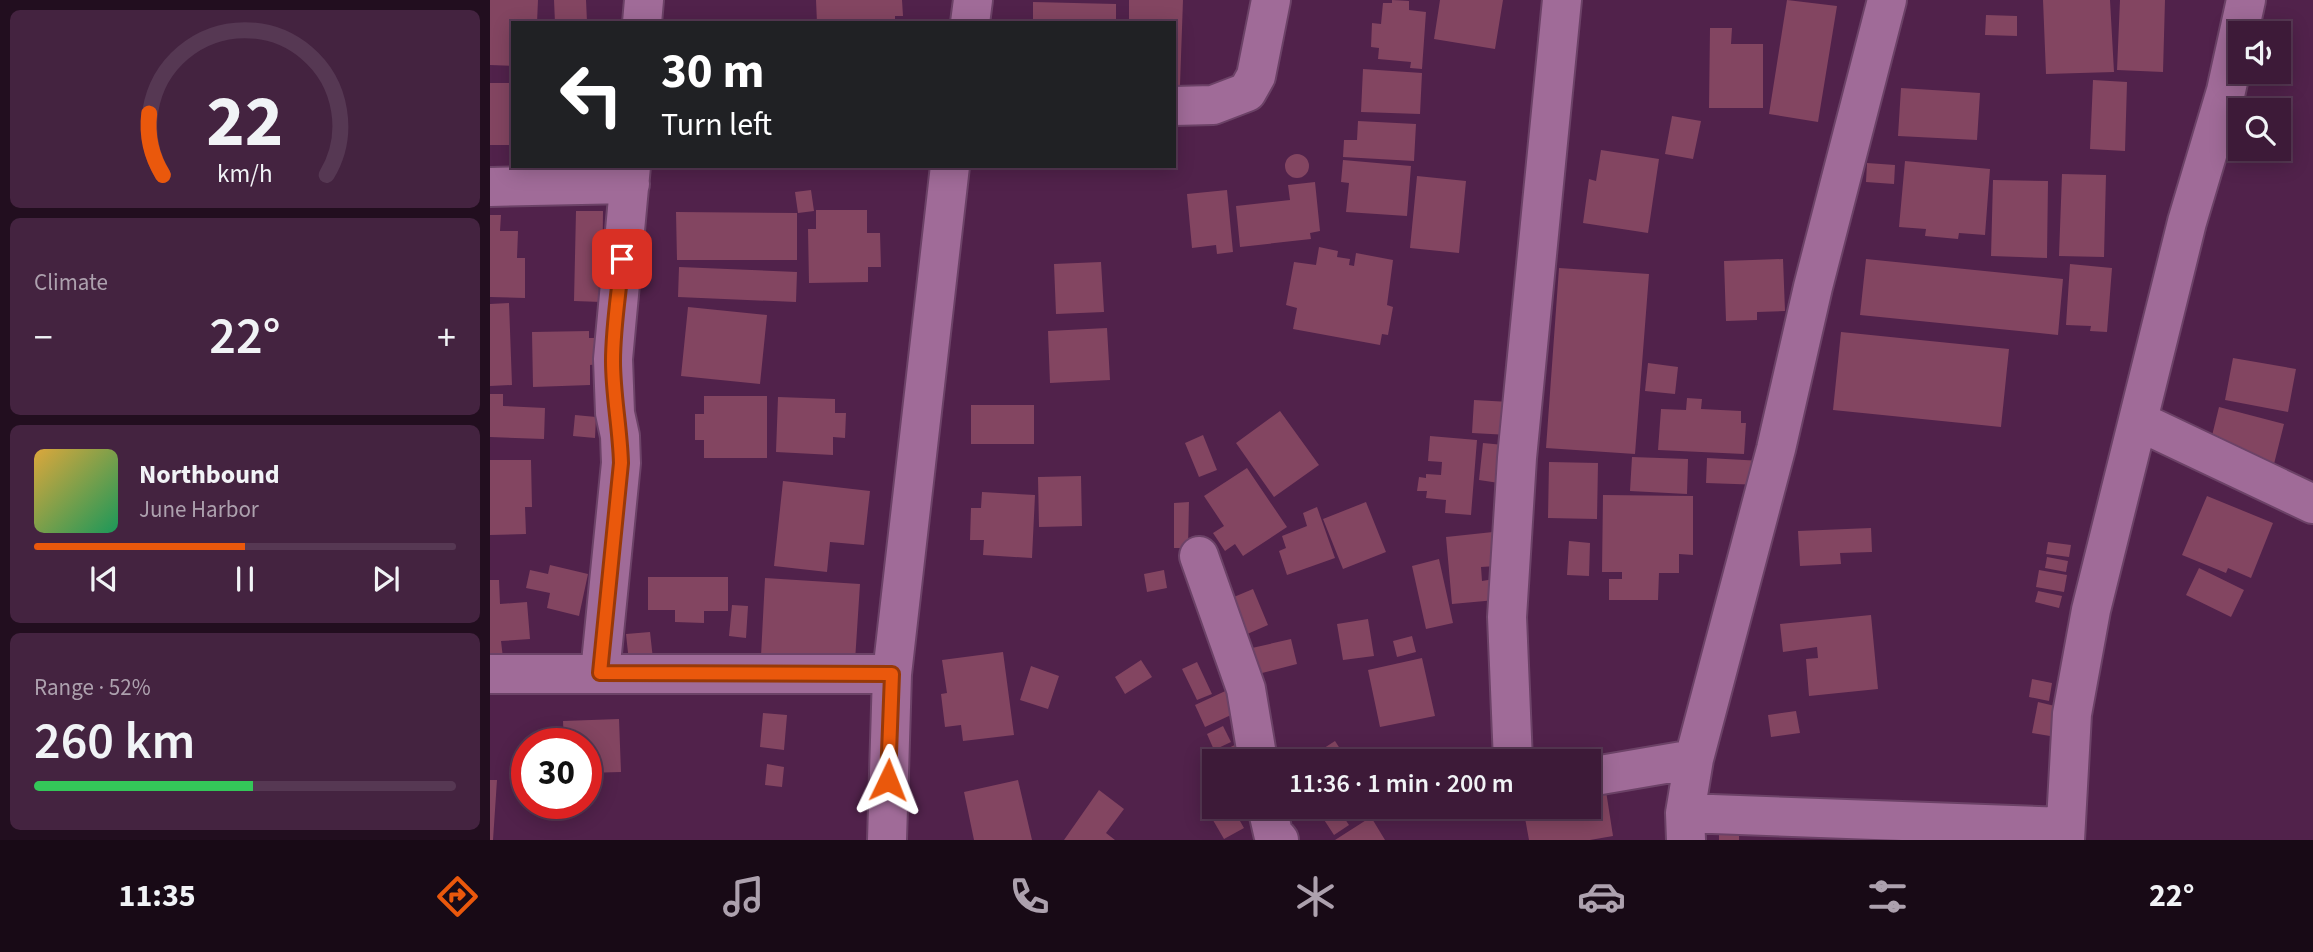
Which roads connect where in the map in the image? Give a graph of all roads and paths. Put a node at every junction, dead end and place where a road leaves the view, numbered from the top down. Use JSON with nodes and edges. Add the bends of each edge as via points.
{"nodes":[{"id":1,"x":644,"y":0,"type":"edge"},
{"id":2,"x":973,"y":0,"type":"edge"},
{"id":3,"x":1271,"y":0,"type":"edge"},
{"id":4,"x":1562,"y":0,"type":"edge"},
{"id":5,"x":1887,"y":0,"type":"edge"},
{"id":6,"x":2246,"y":0,"type":"edge"},
{"id":7,"x":642,"y":21,"type":"edge"},
{"id":8,"x":970,"y":21,"type":"edge"},
{"id":9,"x":1176,"y":106,"type":"edge"},
{"id":10,"x":950,"y":168,"type":"edge"},
{"id":11,"x":630,"y":175,"type":"edge"},
{"id":12,"x":490,"y":187,"type":"edge"},
{"id":13,"x":2137,"y":421,"type":"junction"},
{"id":14,"x":2313,"y":503,"type":"edge"},
{"id":15,"x":1199,"y":556,"type":"dead end"},
{"id":16,"x":600,"y":673,"type":"junction"},
{"id":17,"x":490,"y":674,"type":"edge"},
{"id":18,"x":892,"y":674,"type":"junction"},
{"id":19,"x":1256,"y":749,"type":"edge"},
{"id":20,"x":1512,"y":749,"type":"edge"},
{"id":21,"x":1694,"y":759,"type":"junction"},
{"id":22,"x":1601,"y":775,"type":"edge"},
{"id":23,"x":1270,"y":819,"type":"edge"},
{"id":24,"x":1686,"y":827,"type":"edge"},
{"id":25,"x":2065,"y":834,"type":"edge"},
{"id":26,"x":887,"y":840,"type":"edge"},
{"id":27,"x":1279,"y":840,"type":"edge"}],
"edges":[{"from":1,"to":7,"type":"street"},
{"from":2,"to":8,"type":"street"},
{"from":3,"to":9,"type":"street","via":[[1256,76],[1247,92],[1213,105]]},
{"from":4,"to":20,"type":"street","via":[[1516,472],[1507,617]]},
{"from":5,"to":21,"type":"street"},
{"from":6,"to":13,"type":"street"},
{"from":10,"to":18,"type":"street"},
{"from":11,"to":12,"type":"street"},
{"from":11,"to":16,"type":"street","via":[[613,359],[621,463]]},
{"from":13,"to":14,"type":"street"},
{"from":13,"to":25,"type":"street","via":[[2091,610],[2072,714]]},
{"from":15,"to":19,"type":"street","via":[[1246,689]]},
{"from":16,"to":17,"type":"street"},
{"from":16,"to":18,"type":"street"},
{"from":18,"to":26,"type":"street"},
{"from":21,"to":22,"type":"street"},
{"from":21,"to":24,"type":"street"},
{"from":23,"to":27,"type":"street"},
{"from":24,"to":25,"type":"street"}]}
